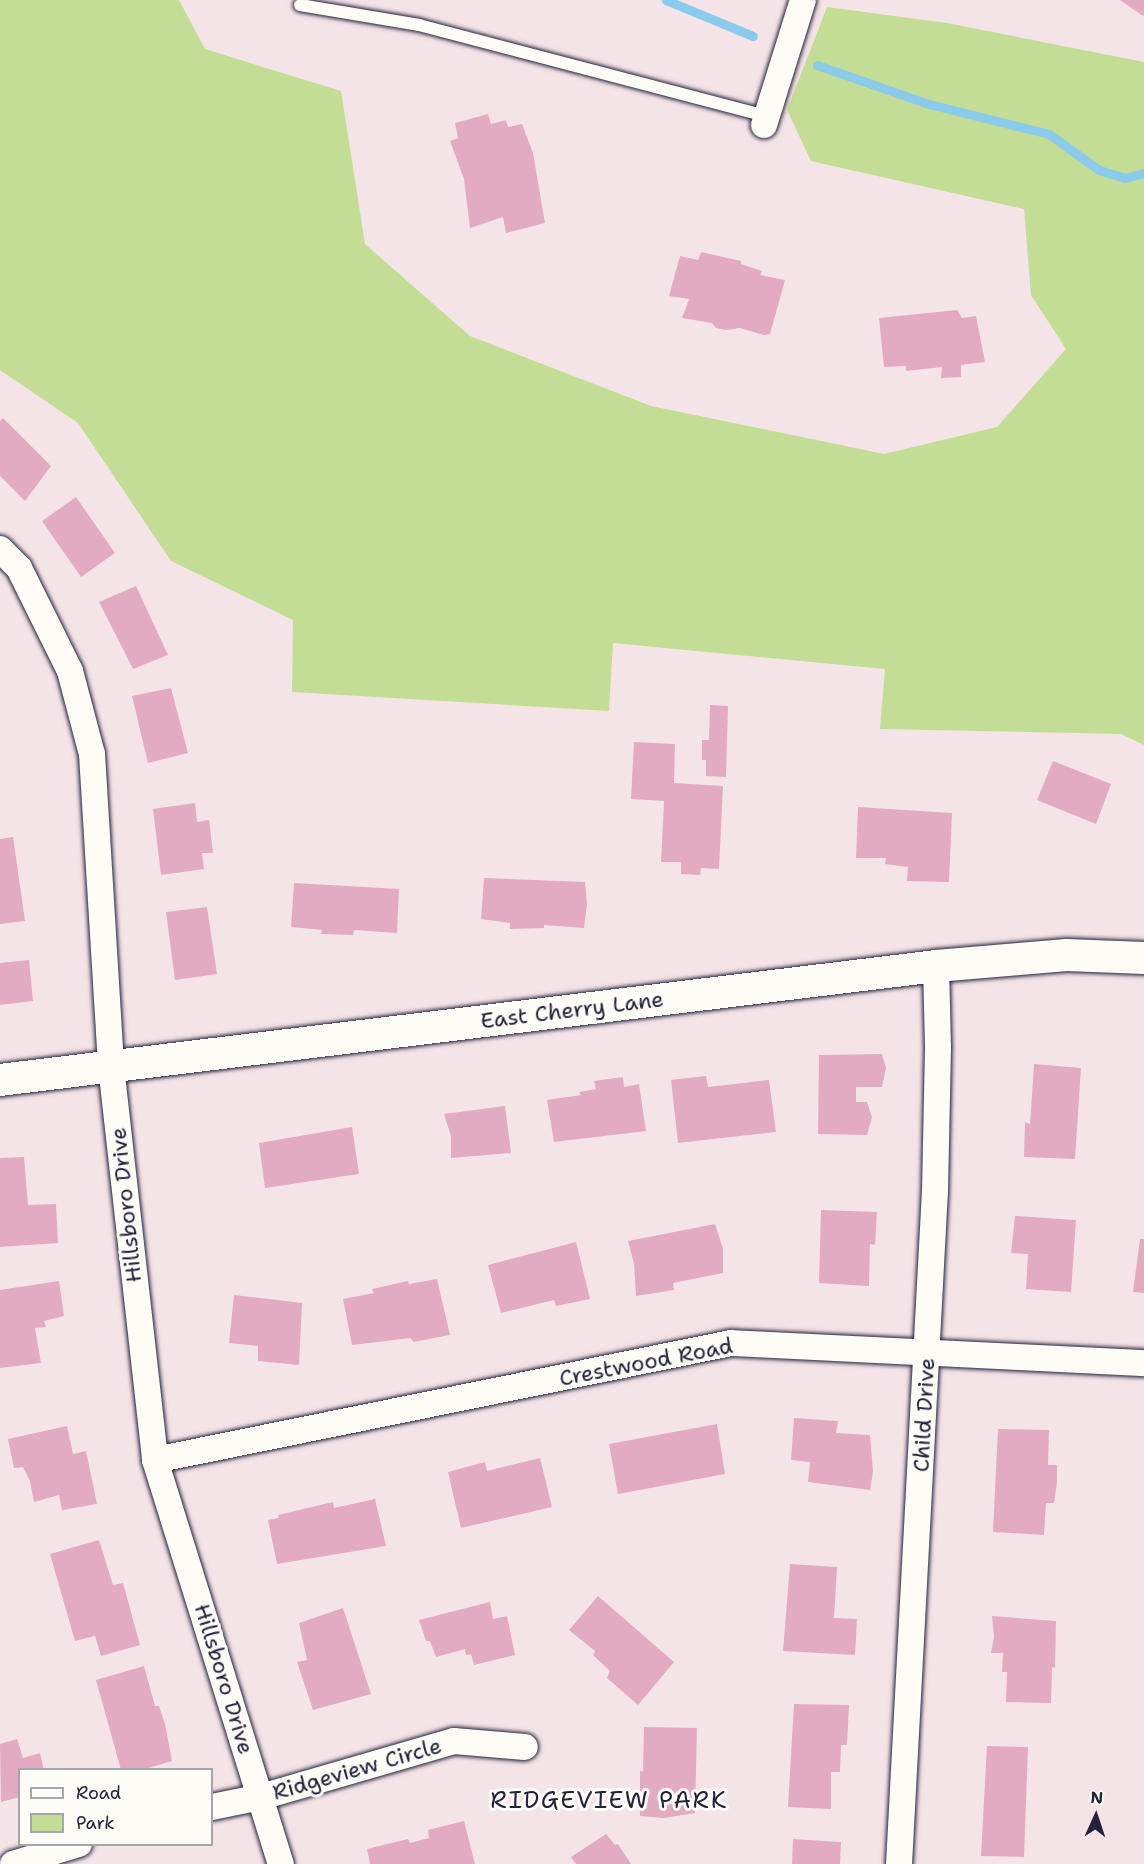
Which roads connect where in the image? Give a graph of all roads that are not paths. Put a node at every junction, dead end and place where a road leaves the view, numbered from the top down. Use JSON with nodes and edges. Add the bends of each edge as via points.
{"nodes":[{"id":1,"x":803,"y":0,"type":"edge"},
{"id":2,"x":300,"y":5,"type":"dead end"},
{"id":3,"x":765,"y":121,"type":"joint"},
{"id":4,"x":0,"y":549,"type":"edge"},
{"id":5,"x":1144,"y":958,"type":"edge"},
{"id":6,"x":936,"y":966,"type":"junction"},
{"id":7,"x":111,"y":1066,"type":"junction"},
{"id":8,"x":0,"y":1080,"type":"edge"},
{"id":9,"x":927,"y":1352,"type":"junction"},
{"id":10,"x":1144,"y":1364,"type":"edge"},
{"id":11,"x":155,"y":1460,"type":"junction"},
{"id":12,"x":525,"y":1748,"type":"dead end"},
{"id":13,"x":261,"y":1797,"type":"junction"},
{"id":14,"x":213,"y":1807,"type":"edge"},
{"id":15,"x":76,"y":1846,"type":"edge"},
{"id":16,"x":13,"y":1864,"type":"edge"},
{"id":17,"x":281,"y":1864,"type":"edge"},
{"id":18,"x":899,"y":1864,"type":"edge"}],
"edges":[{"from":1,"to":3,"type":"street"},
{"from":2,"to":3,"type":"lane","via":[[418,25]]},
{"from":4,"to":7,"type":"street","name":"Hillsboro Drive","via":[[19,568],[70,671],[92,754]]},
{"from":5,"to":6,"type":"street","name":"East Cherry Lane","via":[[1067,955]]},
{"from":6,"to":7,"type":"street","name":"East Cherry Lane"},
{"from":6,"to":9,"type":"street","name":"Child Drive","via":[[936,1191]]},
{"from":7,"to":8,"type":"street","name":"East Cherry Lane"},
{"from":7,"to":11,"type":"street","name":"Hillsboro Drive"},
{"from":9,"to":10,"type":"street","name":"Crestwood Road"},
{"from":9,"to":11,"type":"street","name":"Crestwood Road","via":[[731,1343]]},
{"from":9,"to":18,"type":"street","name":"Child Drive"},
{"from":11,"to":13,"type":"street","name":"Hillsboro Drive"},
{"from":12,"to":13,"type":"street","name":"Ridgeview Circle","via":[[454,1741]]},
{"from":13,"to":14,"type":"street","name":"Ridgeview Circle"},
{"from":13,"to":17,"type":"street","name":"Hillsboro Drive"},
{"from":15,"to":16,"type":"street"}]}
